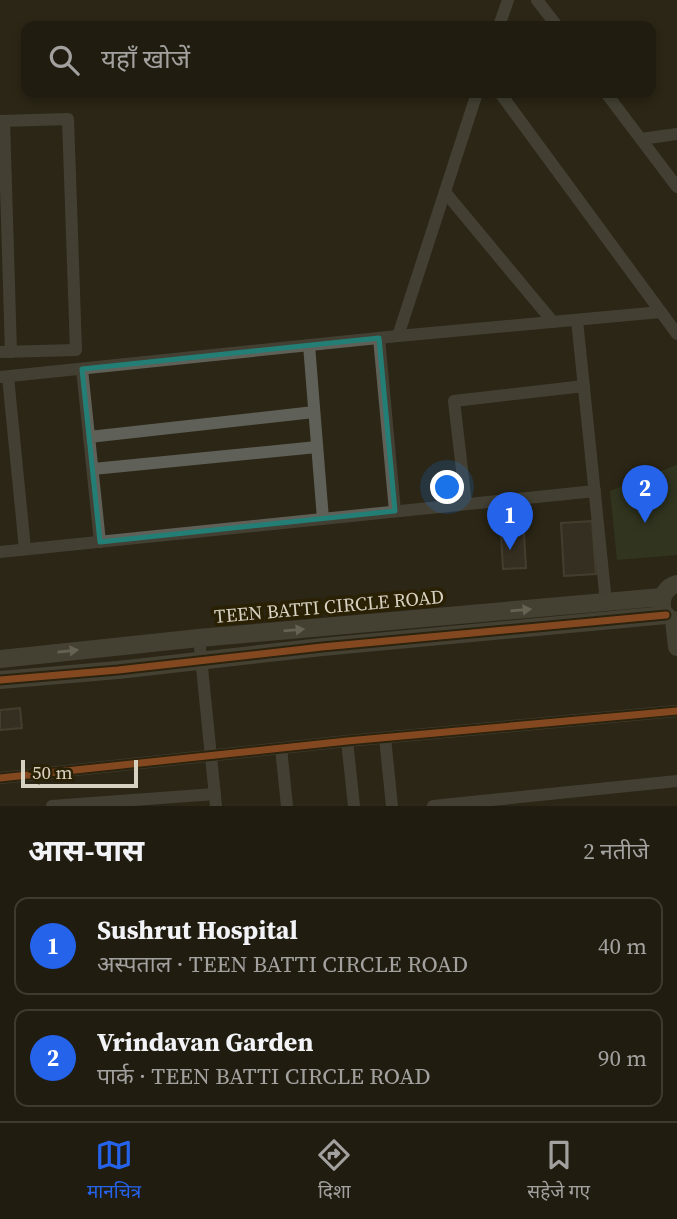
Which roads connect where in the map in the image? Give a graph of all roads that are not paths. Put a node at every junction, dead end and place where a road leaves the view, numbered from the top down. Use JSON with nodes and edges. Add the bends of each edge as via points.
{"nodes":[{"id":1,"x":508,"y":0,"type":"edge"},
{"id":2,"x":537,"y":0,"type":"edge"},
{"id":3,"x":501,"y":21,"type":"edge"},
{"id":4,"x":553,"y":21,"type":"edge"},
{"id":5,"x":475,"y":98,"type":"edge"},
{"id":6,"x":504,"y":98,"type":"edge"},
{"id":7,"x":610,"y":98,"type":"edge"},
{"id":8,"x":2,"y":121,"type":"edge"},
{"id":9,"x":677,"y":134,"type":"edge"},
{"id":10,"x":641,"y":139,"type":"junction"},
{"id":11,"x":677,"y":187,"type":"edge"},
{"id":12,"x":445,"y":192,"type":"junction"},
{"id":13,"x":660,"y":312,"type":"junction"},
{"id":14,"x":577,"y":320,"type":"junction"},
{"id":15,"x":553,"y":322,"type":"junction"},
{"id":16,"x":677,"y":334,"type":"edge"},
{"id":17,"x":398,"y":336,"type":"junction"},
{"id":18,"x":379,"y":338,"type":"junction"},
{"id":19,"x":309,"y":345,"type":"junction"},
{"id":20,"x":5,"y":352,"type":"edge"},
{"id":21,"x":82,"y":369,"type":"junction"},
{"id":22,"x":4,"y":377,"type":"edge"},
{"id":23,"x":583,"y":386,"type":"junction"},
{"id":24,"x":314,"y":412,"type":"junction"},
{"id":25,"x":89,"y":437,"type":"junction"},
{"id":26,"x":317,"y":447,"type":"junction"},
{"id":27,"x":93,"y":469,"type":"junction"},
{"id":28,"x":594,"y":491,"type":"junction"},
{"id":29,"x":466,"y":504,"type":"junction"},
{"id":30,"x":395,"y":511,"type":"junction"},
{"id":31,"x":323,"y":519,"type":"junction"},
{"id":32,"x":100,"y":542,"type":"junction"},
{"id":33,"x":25,"y":549,"type":"junction"},
{"id":34,"x":0,"y":552,"type":"edge"},
{"id":35,"x":677,"y":583,"type":"edge"},
{"id":36,"x":606,"y":602,"type":"junction"},
{"id":37,"x":670,"y":613,"type":"edge"},
{"id":38,"x":199,"y":638,"type":"junction"},
{"id":39,"x":677,"y":647,"type":"edge"},
{"id":40,"x":0,"y":659,"type":"edge"},
{"id":41,"x":201,"y":661,"type":"junction"},
{"id":42,"x":0,"y":680,"type":"edge"},
{"id":43,"x":677,"y":711,"type":"edge"},
{"id":44,"x":385,"y":738,"type":"junction"},
{"id":45,"x":347,"y":741,"type":"junction"},
{"id":46,"x":281,"y":748,"type":"junction"},
{"id":47,"x":211,"y":756,"type":"junction"},
{"id":48,"x":0,"y":778,"type":"edge"},
{"id":49,"x":677,"y":780,"type":"edge"},
{"id":50,"x":216,"y":800,"type":"edge"},
{"id":51,"x":52,"y":806,"type":"edge"},
{"id":52,"x":287,"y":806,"type":"edge"},
{"id":53,"x":354,"y":806,"type":"edge"},
{"id":54,"x":391,"y":806,"type":"edge"},
{"id":55,"x":433,"y":806,"type":"edge"}],
"edges":[{"from":1,"to":3,"type":"street"},
{"from":2,"to":4,"type":"street"},
{"from":5,"to":12,"type":"street"},
{"from":6,"to":13,"type":"street"},
{"from":7,"to":10,"type":"street"},
{"from":8,"to":20,"type":"street"},
{"from":8,"to":20,"type":"street","via":[[68,119],[76,350]]},
{"from":9,"to":10,"type":"street"},
{"from":10,"to":11,"type":"street"},
{"from":12,"to":15,"type":"street"},
{"from":12,"to":17,"type":"street"},
{"from":13,"to":14,"type":"street"},
{"from":13,"to":16,"type":"street"},
{"from":14,"to":15,"type":"street"},
{"from":14,"to":23,"type":"street"},
{"from":15,"to":17,"type":"street"},
{"from":17,"to":18,"type":"street"},
{"from":18,"to":19,"type":"street"},
{"from":18,"to":30,"type":"street"},
{"from":19,"to":21,"type":"street"},
{"from":19,"to":24,"type":"street"},
{"from":21,"to":22,"type":"street"},
{"from":21,"to":25,"type":"street"},
{"from":22,"to":33,"type":"street"},
{"from":23,"to":28,"type":"street"},
{"from":23,"to":29,"type":"street","via":[[454,401]]},
{"from":24,"to":25,"type":"street"},
{"from":24,"to":26,"type":"street"},
{"from":25,"to":27,"type":"street"},
{"from":26,"to":27,"type":"street"},
{"from":26,"to":31,"type":"street"},
{"from":27,"to":32,"type":"street"},
{"from":28,"to":29,"type":"street"},
{"from":28,"to":36,"type":"street"},
{"from":29,"to":30,"type":"street"},
{"from":30,"to":31,"type":"street"},
{"from":31,"to":32,"type":"street"},
{"from":32,"to":33,"type":"street"},
{"from":33,"to":34,"type":"street"},
{"from":35,"to":37,"type":"street","via":[[666,589]]},
{"from":36,"to":37,"type":"street","name":"TEEN BATTI CIRCLE ROAD"},
{"from":38,"to":36,"type":"street","name":"TEEN BATTI CIRCLE ROAD","one_way":true},
{"from":37,"to":39,"type":"street"},
{"from":37,"to":41,"type":"street"},
{"from":40,"to":38,"type":"street","name":"TEEN BATTI CIRCLE ROAD","one_way":true},
{"from":38,"to":41,"type":"street"},
{"from":41,"to":42,"type":"street"},
{"from":41,"to":47,"type":"street"},
{"from":43,"to":44,"type":"street"},
{"from":44,"to":45,"type":"street"},
{"from":44,"to":54,"type":"street"},
{"from":45,"to":46,"type":"street"},
{"from":45,"to":53,"type":"street"},
{"from":46,"to":47,"type":"street"},
{"from":46,"to":52,"type":"street"},
{"from":47,"to":48,"type":"street"},
{"from":47,"to":50,"type":"street"},
{"from":49,"to":55,"type":"street"},
{"from":50,"to":51,"type":"street"}]}
